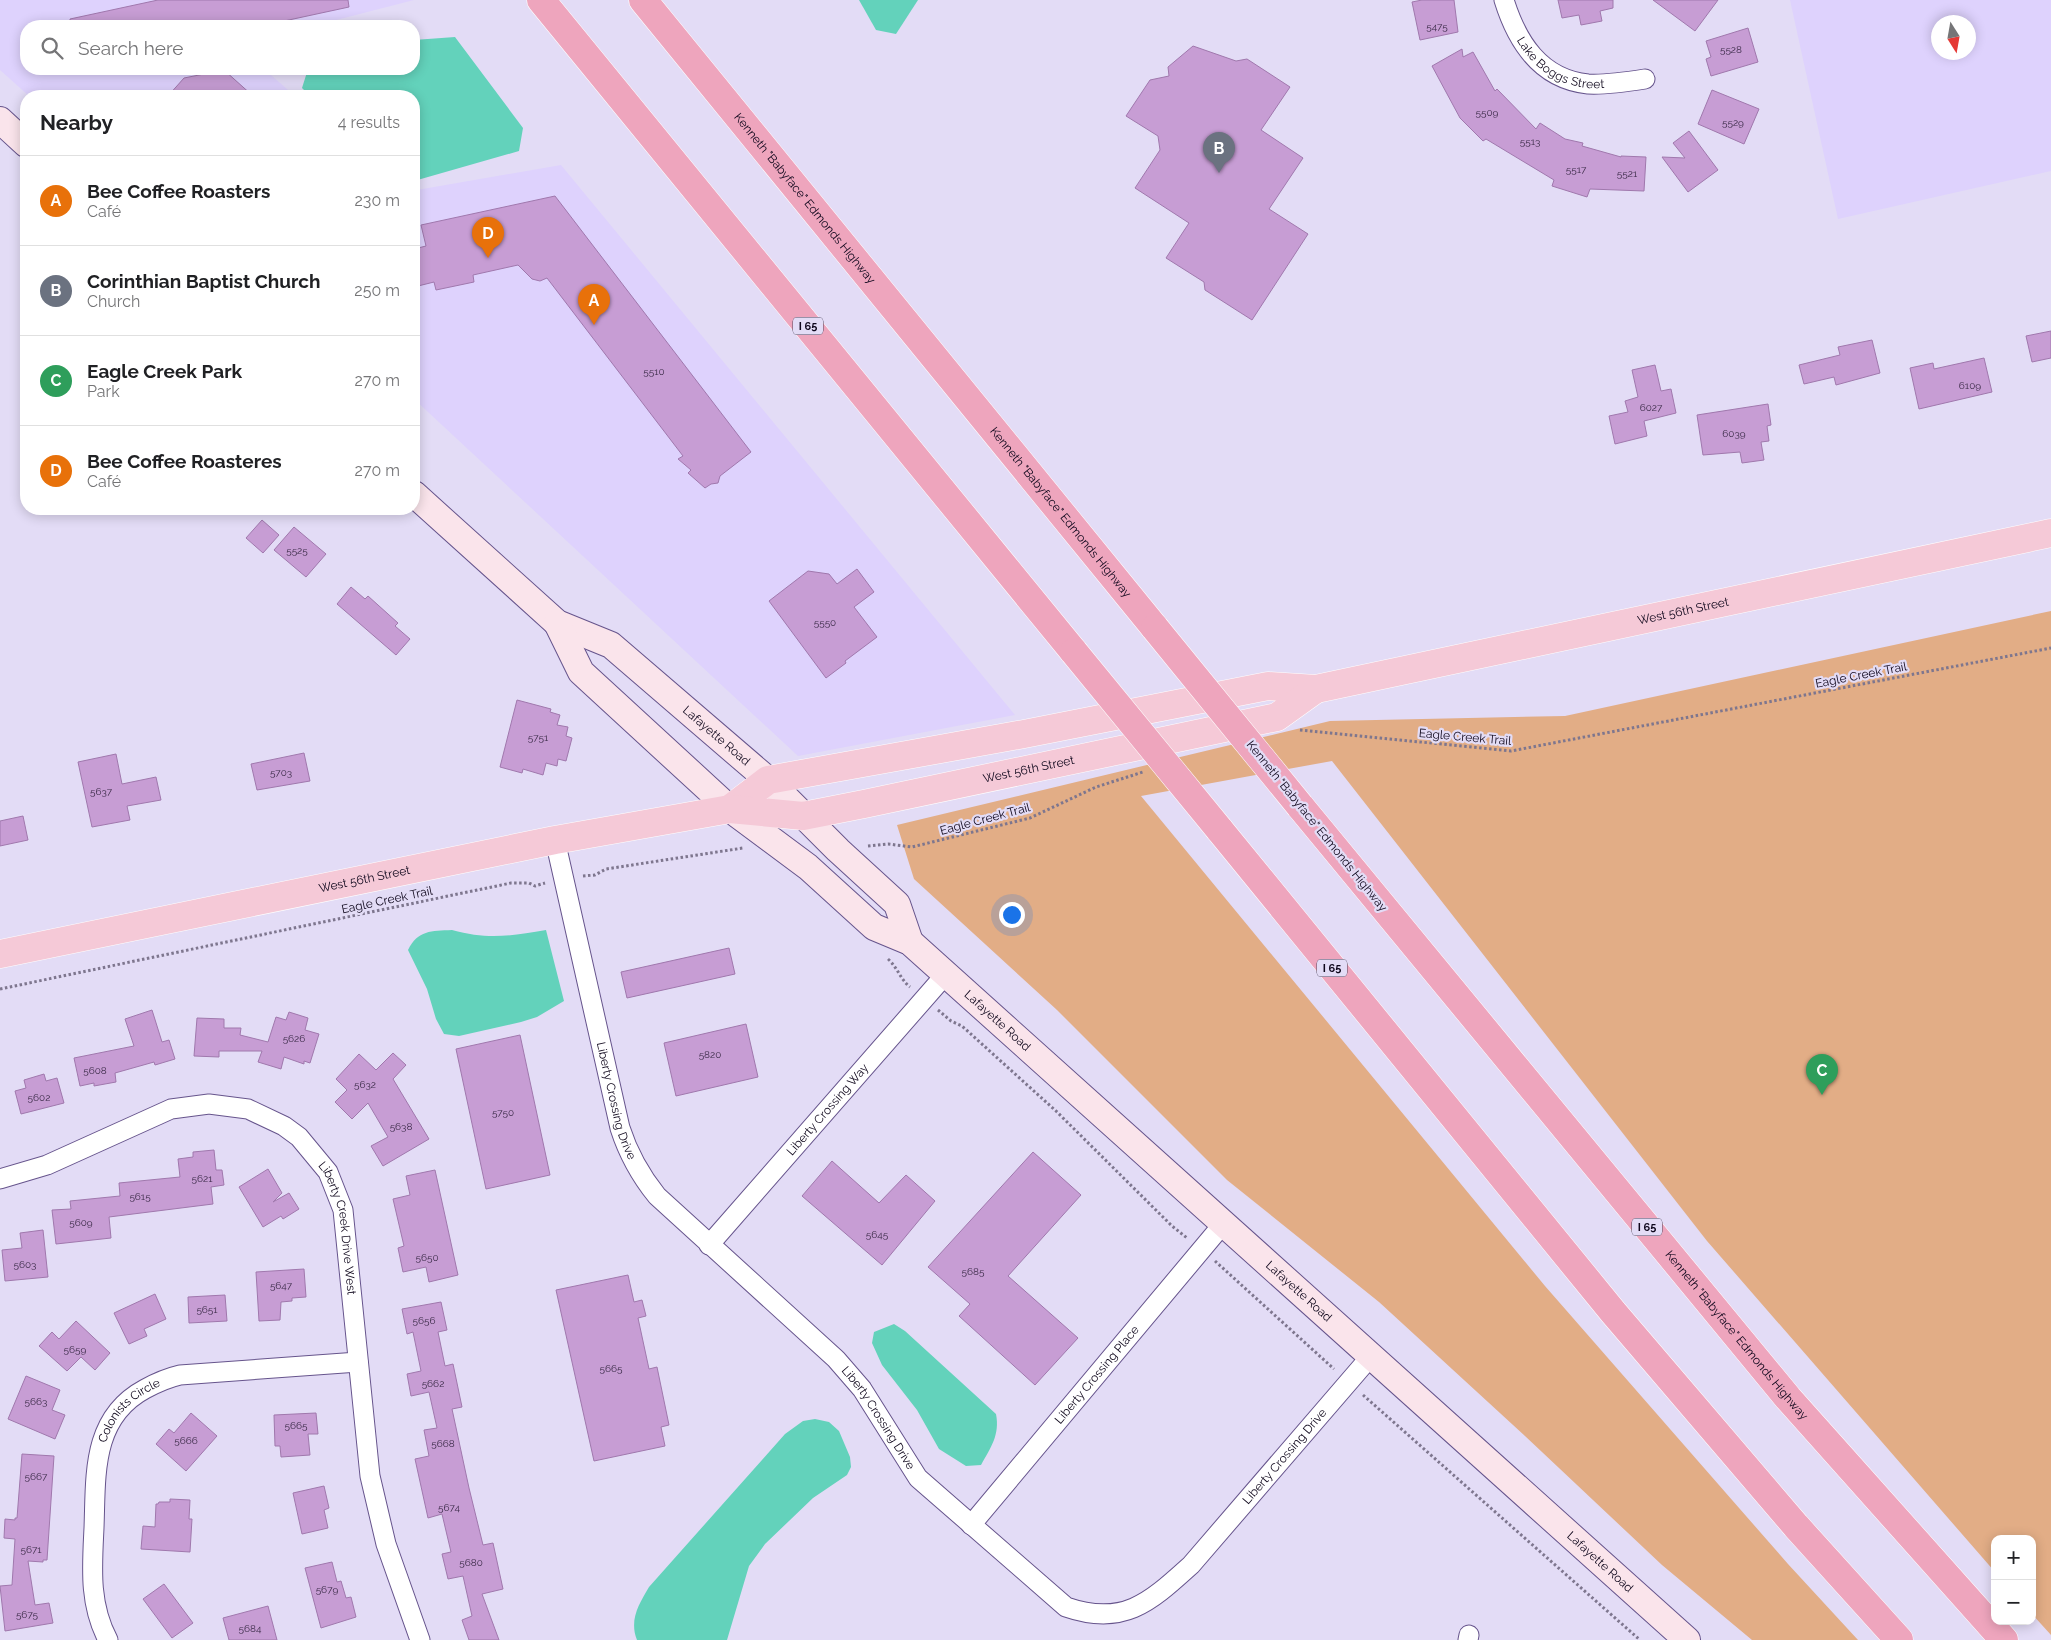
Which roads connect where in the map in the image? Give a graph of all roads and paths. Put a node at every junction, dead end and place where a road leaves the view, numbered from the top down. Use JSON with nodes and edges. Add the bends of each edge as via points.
{"nodes":[{"id":1,"x":541,"y":0,"type":"edge"},
{"id":2,"x":643,"y":0,"type":"edge"},
{"id":3,"x":1504,"y":0,"type":"edge"},
{"id":4,"x":1645,"y":79,"type":"dead end"},
{"id":5,"x":0,"y":120,"type":"edge"},
{"id":6,"x":20,"y":138,"type":"edge"},
{"id":7,"x":420,"y":499,"type":"edge"},
{"id":8,"x":2051,"y":533,"type":"edge"},
{"id":9,"x":557,"y":623,"type":"junction"},
{"id":10,"x":2051,"y":648,"type":"edge"},
{"id":11,"x":1316,"y":689,"type":"junction"},
{"id":12,"x":1296,"y":730,"type":"dead end"},
{"id":13,"x":1150,"y":769,"type":"dead end"},
{"id":14,"x":768,"y":780,"type":"junction"},
{"id":15,"x":730,"y":809,"type":"junction"},
{"id":16,"x":803,"y":816,"type":"junction"},
{"id":17,"x":555,"y":840,"type":"junction"},
{"id":18,"x":888,"y":844,"type":"dead end"},
{"id":19,"x":747,"y":848,"type":"dead end"},
{"id":20,"x":563,"y":877,"type":"junction"},
{"id":21,"x":910,"y":942,"type":"junction"},
{"id":22,"x":0,"y":954,"type":"edge"},
{"id":23,"x":946,"y":974,"type":"junction"},
{"id":24,"x":0,"y":989,"type":"edge"},
{"id":25,"x":951,"y":1022,"type":"dead end"},
{"id":26,"x":0,"y":1178,"type":"edge"},
{"id":27,"x":1224,"y":1224,"type":"junction"},
{"id":28,"x":1182,"y":1233,"type":"dead end"},
{"id":29,"x":709,"y":1245,"type":"junction"},
{"id":30,"x":1231,"y":1275,"type":"dead end"},
{"id":31,"x":1371,"y":1356,"type":"junction"},
{"id":32,"x":358,"y":1362,"type":"junction"},
{"id":33,"x":1328,"y":1364,"type":"dead end"},
{"id":34,"x":1373,"y":1405,"type":"dead end"},
{"id":35,"x":971,"y":1525,"type":"junction"},
{"id":36,"x":108,"y":1640,"type":"edge"},
{"id":37,"x":420,"y":1640,"type":"edge"},
{"id":38,"x":1640,"y":1640,"type":"edge"},
{"id":39,"x":1687,"y":1640,"type":"edge"},
{"id":40,"x":1899,"y":1640,"type":"edge"},
{"id":41,"x":2004,"y":1640,"type":"edge"}],
"edges":[{"from":1,"to":40,"type":"highway","number":"I 65","bridge":true,"via":[[1613,1312],[1796,1526]]},
{"from":2,"to":41,"type":"highway","name":"Kenneth \"Babyface\" Edmonds Highway","number":"I 65","bridge":true,"via":[[1788,1398]]},
{"from":3,"to":4,"type":"street","name":"Lake Boggs Street","via":[[1525,47],[1552,72],[1587,84]]},
{"from":5,"to":6,"type":"main road"},
{"from":7,"to":9,"type":"main road","name":"Lafayette Road"},
{"from":8,"to":11,"type":"main road","name":"West 56th Street"},
{"from":9,"to":14,"type":"main road","name":"Lafayette Road","via":[[611,645]]},
{"from":9,"to":15,"type":"main road","name":"Lafayette Road","via":[[581,672]]},
{"from":10,"to":12,"type":"path","name":"Eagle Creek Trail","via":[[1511,751]]},
{"from":11,"to":14,"type":"main road","name":"West 56th Street","via":[[1268,686]]},
{"from":11,"to":16,"type":"main road","name":"West 56th Street","via":[[1277,718]]},
{"from":13,"to":18,"type":"path","name":"Eagle Creek Trail","via":[[1096,787],[1030,818],[912,847]]},
{"from":14,"to":15,"type":"main road","name":"West 56th Street"},
{"from":14,"to":16,"type":"main road","name":"Lafayette Road"},
{"from":15,"to":16,"type":"main road","name":"West 56th Street"},
{"from":15,"to":17,"type":"main road","name":"West 56th Street"},
{"from":15,"to":21,"type":"main road","name":"Lafayette Road","via":[[808,867],[874,927]]},
{"from":16,"to":21,"type":"main road","name":"Lafayette Road","via":[[897,904]]},
{"from":17,"to":20,"type":"street","name":"Liberty Crossing Drive"},
{"from":17,"to":22,"type":"main road","name":"West 56th Street"},
{"from":19,"to":20,"type":"path","name":"Eagle Creek Trail","via":[[606,870],[594,876]]},
{"from":20,"to":24,"type":"path","name":"Eagle Creek Trail","via":[[536,886],[511,883]]},
{"from":20,"to":29,"type":"street","name":"Liberty Crossing Drive","via":[[622,1136],[639,1172],[657,1196]]},
{"from":21,"to":23,"type":"main road","name":"Lafayette Road"},
{"from":23,"to":27,"type":"main road","name":"Lafayette Road"},
{"from":23,"to":29,"type":"street","name":"Liberty Crossing Way"},
{"from":25,"to":28,"type":"path","via":[[962,1026],[1056,1111]]},
{"from":26,"to":32,"type":"street","name":"Liberty Creek Drive West","via":[[47,1165],[171,1109],[210,1104],[248,1109],[267,1117],[299,1137],[328,1172],[338,1192],[346,1227]]},
{"from":27,"to":31,"type":"main road","name":"Lafayette Road"},
{"from":27,"to":35,"type":"street","name":"Liberty Crossing Place"},
{"from":29,"to":35,"type":"street","name":"Liberty Crossing Drive","via":[[836,1359],[862,1389],[918,1478]]},
{"from":30,"to":33,"type":"path"},
{"from":31,"to":35,"type":"street","name":"Liberty Crossing Drive","via":[[1191,1565],[1146,1603],[1106,1615],[1083,1613],[1066,1607]]},
{"from":31,"to":39,"type":"main road","name":"Lafayette Road"},
{"from":32,"to":36,"type":"street","name":"Colonists Circle","via":[[180,1375],[161,1380],[128,1400],[105,1433],[96,1470],[92,1585],[96,1614]]},
{"from":32,"to":37,"type":"street","name":"Liberty Creek Drive West","via":[[366,1447],[376,1506]]},
{"from":34,"to":38,"type":"path"}]}
